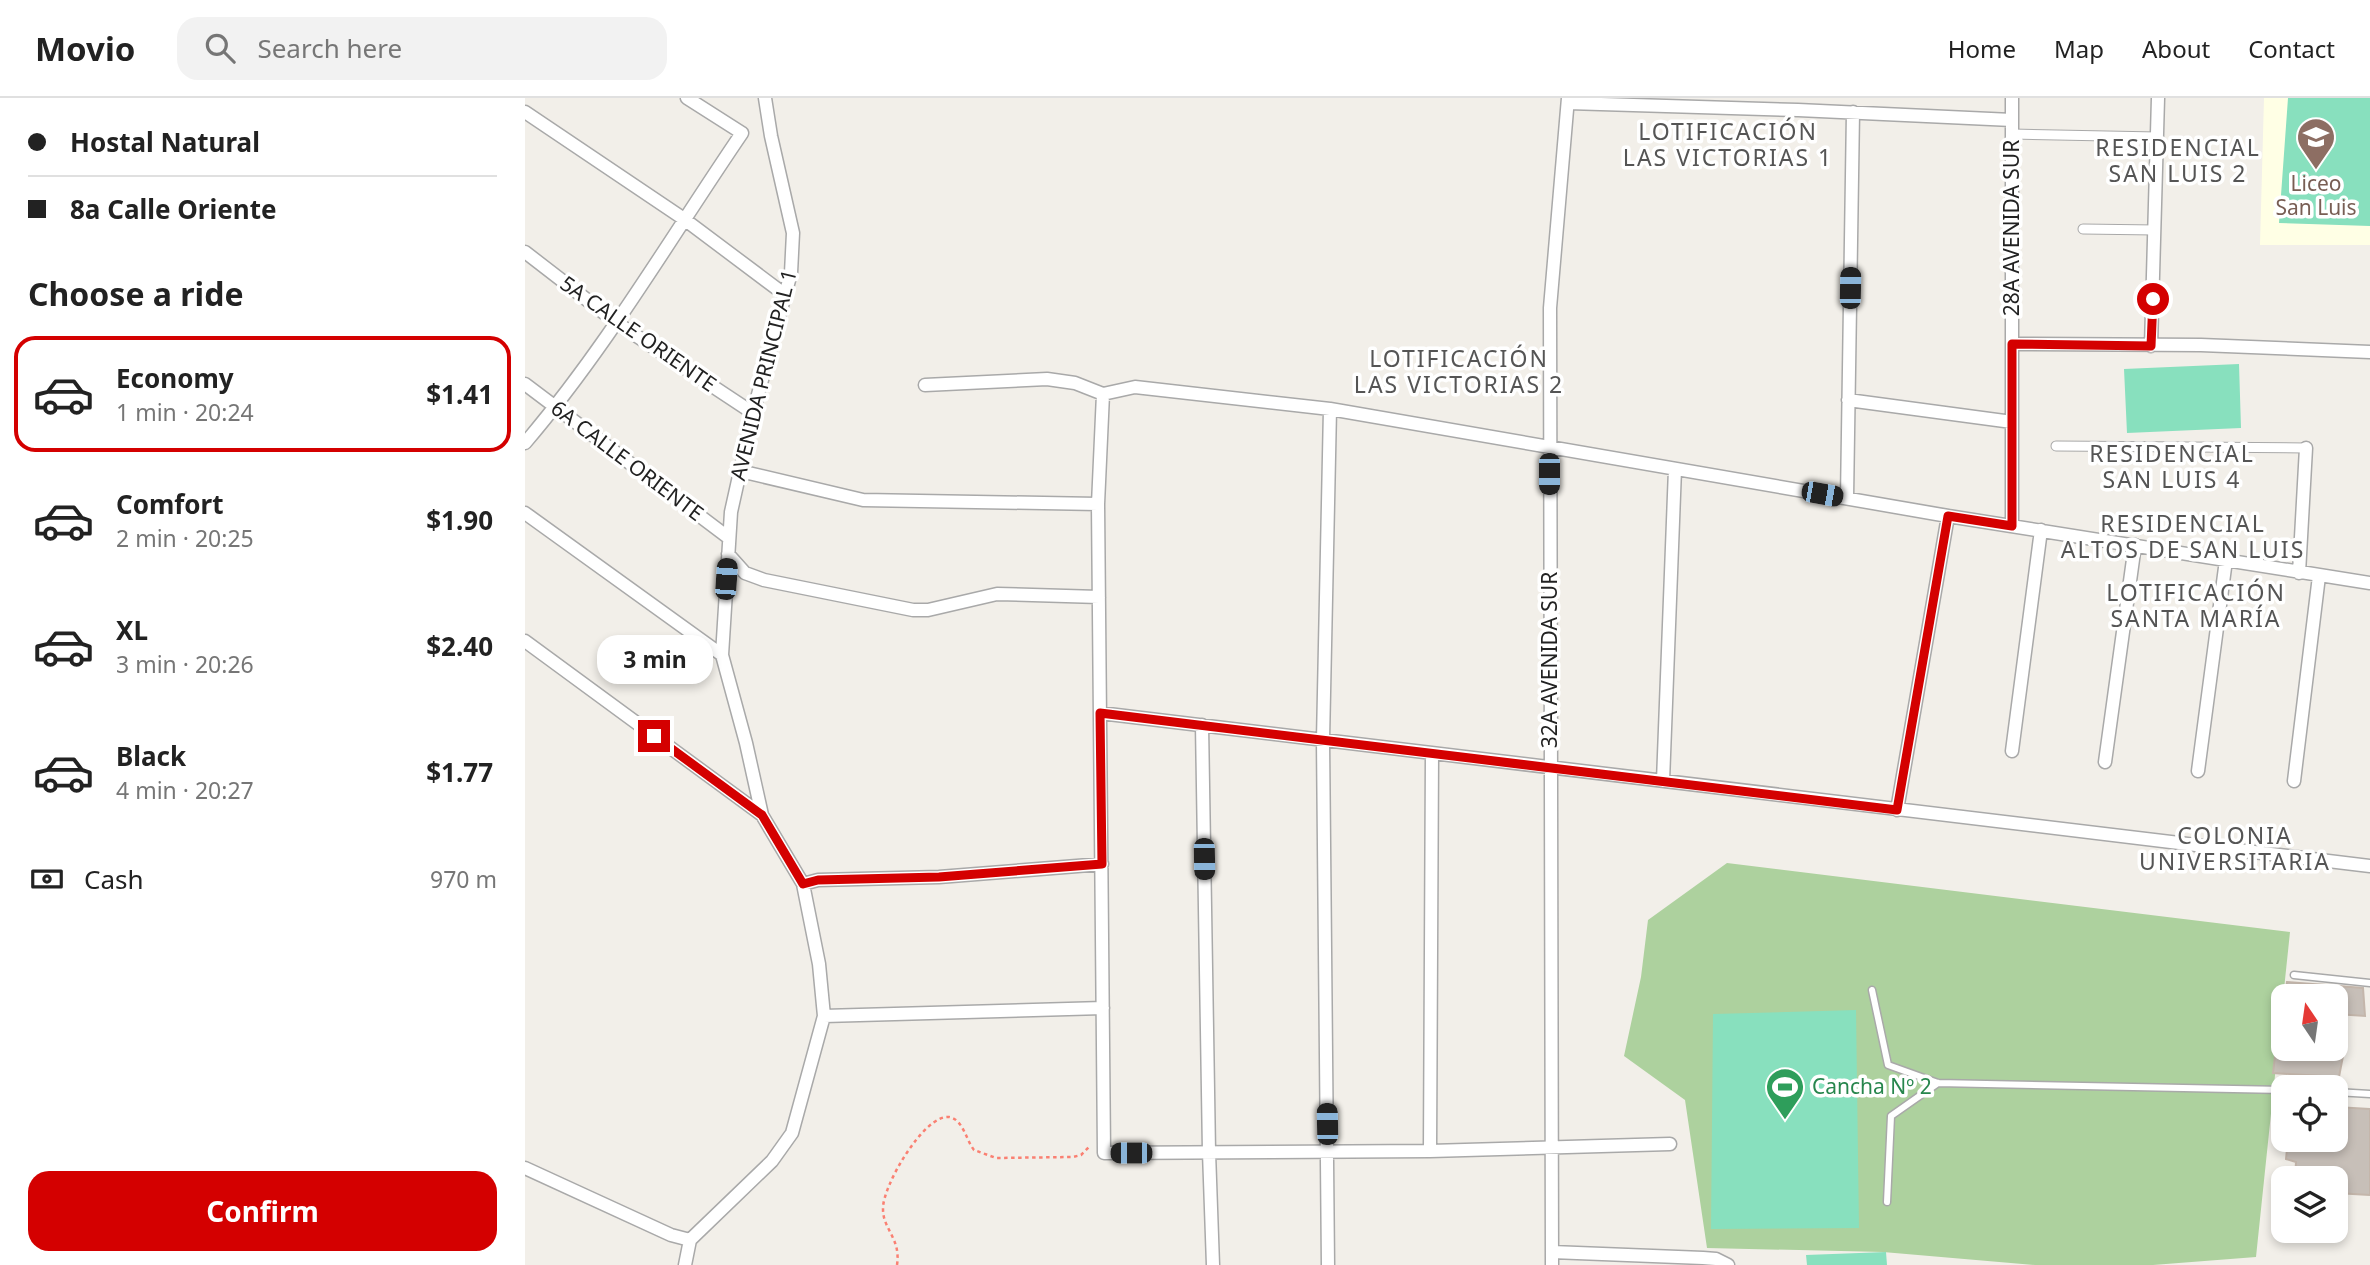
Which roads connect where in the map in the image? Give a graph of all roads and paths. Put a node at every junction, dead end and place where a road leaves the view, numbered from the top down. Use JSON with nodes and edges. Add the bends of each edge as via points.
{"nodes":[{"id":1,"x":687,"y":98,"type":"edge"},
{"id":2,"x":765,"y":98,"type":"edge"},
{"id":3,"x":2012,"y":98,"type":"edge"},
{"id":4,"x":2158,"y":98,"type":"edge"},
{"id":5,"x":1568,"y":101,"type":"edge"},
{"id":6,"x":1798,"y":104,"type":"edge"},
{"id":7,"x":525,"y":112,"type":"edge"},
{"id":8,"x":1853,"y":112,"type":"junction"},
{"id":9,"x":2012,"y":120,"type":"junction"},
{"id":10,"x":2012,"y":134,"type":"junction"},
{"id":11,"x":2157,"y":136,"type":"junction"},
{"id":12,"x":684,"y":219,"type":"junction"},
{"id":13,"x":2083,"y":229,"type":"dead end"},
{"id":14,"x":2155,"y":230,"type":"junction"},
{"id":15,"x":525,"y":252,"type":"edge"},
{"id":16,"x":784,"y":294,"type":"junction"},
{"id":17,"x":617,"y":323,"type":"junction"},
{"id":18,"x":2012,"y":344,"type":"junction"},
{"id":19,"x":2151,"y":346,"type":"junction"},
{"id":20,"x":2370,"y":352,"type":"edge"},
{"id":21,"x":525,"y":384,"type":"edge"},
{"id":22,"x":925,"y":385,"type":"dead end"},
{"id":23,"x":1103,"y":394,"type":"junction"},
{"id":24,"x":1848,"y":400,"type":"junction"},
{"id":25,"x":556,"y":407,"type":"junction"},
{"id":26,"x":1330,"y":409,"type":"junction"},
{"id":27,"x":753,"y":413,"type":"junction"},
{"id":28,"x":2012,"y":422,"type":"junction"},
{"id":29,"x":525,"y":443,"type":"edge"},
{"id":30,"x":2056,"y":446,"type":"dead end"},
{"id":31,"x":1549,"y":447,"type":"junction"},
{"id":32,"x":2306,"y":448,"type":"joint"},
{"id":33,"x":1675,"y":469,"type":"junction"},
{"id":34,"x":740,"y":471,"type":"junction"},
{"id":35,"x":1847,"y":498,"type":"junction"},
{"id":36,"x":1098,"y":504,"type":"junction"},
{"id":37,"x":525,"y":513,"type":"edge"},
{"id":38,"x":1948,"y":516,"type":"junction"},
{"id":39,"x":2012,"y":526,"type":"junction"},
{"id":40,"x":2041,"y":530,"type":"junction"},
{"id":41,"x":729,"y":538,"type":"junction"},
{"id":42,"x":2135,"y":545,"type":"junction"},
{"id":43,"x":728,"y":554,"type":"junction"},
{"id":44,"x":2226,"y":561,"type":"junction"},
{"id":45,"x":2299,"y":573,"type":"junction"},
{"id":46,"x":2319,"y":576,"type":"junction"},
{"id":47,"x":2370,"y":583,"type":"edge"},
{"id":48,"x":1099,"y":597,"type":"junction"},
{"id":49,"x":525,"y":641,"type":"edge"},
{"id":50,"x":722,"y":655,"type":"junction"},
{"id":51,"x":1100,"y":713,"type":"junction"},
{"id":52,"x":1202,"y":725,"type":"junction"},
{"id":53,"x":1323,"y":740,"type":"junction"},
{"id":54,"x":2013,"y":751,"type":"dead end"},
{"id":55,"x":1431,"y":753,"type":"junction"},
{"id":56,"x":2105,"y":762,"type":"dead end"},
{"id":57,"x":1551,"y":768,"type":"junction"},
{"id":58,"x":2198,"y":771,"type":"dead end"},
{"id":59,"x":1663,"y":781,"type":"junction"},
{"id":60,"x":2294,"y":781,"type":"dead end"},
{"id":61,"x":1897,"y":810,"type":"junction"},
{"id":62,"x":762,"y":815,"type":"junction"},
{"id":63,"x":1102,"y":864,"type":"junction"},
{"id":64,"x":2370,"y":866,"type":"edge"},
{"id":65,"x":803,"y":884,"type":"junction"},
{"id":66,"x":2294,"y":975,"type":"dead end"},
{"id":67,"x":2370,"y":983,"type":"edge"},
{"id":68,"x":1872,"y":990,"type":"dead end"},
{"id":69,"x":1103,"y":1008,"type":"junction"},
{"id":70,"x":824,"y":1016,"type":"junction"},
{"id":71,"x":1938,"y":1083,"type":"junction"},
{"id":72,"x":2271,"y":1090,"type":"edge"},
{"id":73,"x":2348,"y":1093,"type":"edge"},
{"id":74,"x":2370,"y":1094,"type":"edge"},
{"id":75,"x":1104,"y":1126,"type":"junction"},
{"id":76,"x":1670,"y":1144,"type":"dead end"},
{"id":77,"x":1552,"y":1147,"type":"junction"},
{"id":78,"x":1430,"y":1151,"type":"junction"},
{"id":79,"x":1209,"y":1152,"type":"junction"},
{"id":80,"x":1328,"y":1152,"type":"junction"},
{"id":81,"x":525,"y":1168,"type":"edge"},
{"id":82,"x":1887,"y":1202,"type":"dead end"},
{"id":83,"x":690,"y":1240,"type":"junction"},
{"id":84,"x":1552,"y":1259,"type":"edge"},
{"id":85,"x":685,"y":1265,"type":"edge"},
{"id":86,"x":897,"y":1265,"type":"edge"},
{"id":87,"x":1213,"y":1265,"type":"edge"},
{"id":88,"x":1328,"y":1265,"type":"edge"},
{"id":89,"x":1728,"y":1265,"type":"edge"}],
"edges":[{"from":1,"to":12,"type":"street","via":[[742,133]]},
{"from":2,"to":16,"type":"street","name":"AVENIDA PRINCIPAL 1","via":[[793,233],[791,273]]},
{"from":3,"to":9,"type":"street","name":"28A AVENIDA SUR"},
{"from":4,"to":11,"type":"street"},
{"from":5,"to":6,"type":"street"},
{"from":5,"to":31,"type":"street","name":"32A AVENIDA SUR","via":[[1550,308]]},
{"from":6,"to":8,"type":"street"},
{"from":7,"to":12,"type":"street"},
{"from":8,"to":9,"type":"street"},
{"from":8,"to":24,"type":"street"},
{"from":9,"to":10,"type":"street","name":"28A AVENIDA SUR"},
{"from":10,"to":11,"type":"street"},
{"from":10,"to":18,"type":"street","name":"28A AVENIDA SUR"},
{"from":11,"to":14,"type":"street"},
{"from":12,"to":16,"type":"street"},
{"from":12,"to":17,"type":"street"},
{"from":13,"to":14,"type":"street"},
{"from":14,"to":19,"type":"street"},
{"from":15,"to":17,"type":"street","name":"5A CALLE ORIENTE"},
{"from":16,"to":27,"type":"street","name":"AVENIDA PRINCIPAL 1"},
{"from":17,"to":25,"type":"street"},
{"from":17,"to":27,"type":"street","name":"5A CALLE ORIENTE"},
{"from":18,"to":19,"type":"street"},
{"from":18,"to":28,"type":"street","name":"28A AVENIDA SUR"},
{"from":19,"to":20,"type":"street"},
{"from":21,"to":25,"type":"street","name":"6A CALLE ORIENTE"},
{"from":22,"to":23,"type":"street","via":[[1047,379]]},
{"from":23,"to":26,"type":"street","via":[[1135,387]]},
{"from":23,"to":36,"type":"street"},
{"from":24,"to":28,"type":"street"},
{"from":24,"to":35,"type":"street"},
{"from":25,"to":29,"type":"street"},
{"from":25,"to":41,"type":"street","name":"6A CALLE ORIENTE"},
{"from":26,"to":31,"type":"street"},
{"from":26,"to":53,"type":"street"},
{"from":27,"to":34,"type":"street","name":"AVENIDA PRINCIPAL 1"},
{"from":28,"to":39,"type":"street","name":"28A AVENIDA SUR"},
{"from":30,"to":32,"type":"street"},
{"from":31,"to":33,"type":"street"},
{"from":31,"to":57,"type":"street","name":"32A AVENIDA SUR"},
{"from":32,"to":45,"type":"street"},
{"from":33,"to":35,"type":"street"},
{"from":33,"to":59,"type":"street"},
{"from":34,"to":36,"type":"street","via":[[863,500]]},
{"from":34,"to":41,"type":"street","name":"AVENIDA PRINCIPAL 1"},
{"from":35,"to":38,"type":"street"},
{"from":36,"to":48,"type":"street"},
{"from":37,"to":50,"type":"street"},
{"from":38,"to":39,"type":"street"},
{"from":38,"to":61,"type":"street"},
{"from":39,"to":40,"type":"street"},
{"from":40,"to":42,"type":"street"},
{"from":40,"to":54,"type":"street"},
{"from":41,"to":43,"type":"street","name":"AVENIDA PRINCIPAL 1"},
{"from":42,"to":44,"type":"street"},
{"from":42,"to":56,"type":"street"},
{"from":43,"to":48,"type":"street","via":[[745,573],[764,580],[913,610],[997,594]]},
{"from":43,"to":50,"type":"street","name":"AVENIDA PRINCIPAL 1"},
{"from":44,"to":45,"type":"street"},
{"from":44,"to":58,"type":"street"},
{"from":45,"to":46,"type":"street"},
{"from":46,"to":47,"type":"street"},
{"from":46,"to":60,"type":"street"},
{"from":48,"to":51,"type":"street"},
{"from":49,"to":62,"type":"street"},
{"from":50,"to":62,"type":"street","name":"AVENIDA PRINCIPAL 1"},
{"from":51,"to":52,"type":"street"},
{"from":51,"to":63,"type":"street"},
{"from":52,"to":53,"type":"street"},
{"from":52,"to":79,"type":"street"},
{"from":53,"to":55,"type":"street"},
{"from":53,"to":80,"type":"street"},
{"from":55,"to":57,"type":"street"},
{"from":55,"to":78,"type":"street"},
{"from":57,"to":59,"type":"street"},
{"from":57,"to":77,"type":"street","name":"32A AVENIDA SUR"},
{"from":59,"to":61,"type":"street"},
{"from":61,"to":64,"type":"street"},
{"from":62,"to":65,"type":"street"},
{"from":63,"to":65,"type":"street"},
{"from":63,"to":69,"type":"street"},
{"from":65,"to":70,"type":"street"},
{"from":66,"to":67,"type":"lane"},
{"from":68,"to":71,"type":"lane","via":[[1888,1065]]},
{"from":69,"to":70,"type":"street"},
{"from":69,"to":75,"type":"street"},
{"from":70,"to":83,"type":"street","via":[[792,1133],[772,1161]]},
{"from":71,"to":72,"type":"lane"},
{"from":71,"to":82,"type":"lane","via":[[1891,1116]]},
{"from":73,"to":74,"type":"lane"},
{"from":75,"to":79,"type":"street","via":[[1104,1153]]},
{"from":75,"to":86,"type":"path","via":[[1087,1150],[1073,1157],[996,1158],[974,1150],[956,1120],[936,1119],[895,1172],[885,1196],[884,1219],[899,1253]]},
{"from":76,"to":77,"type":"street"},
{"from":77,"to":78,"type":"street"},
{"from":77,"to":84,"type":"street","name":"32A AVENIDA SUR"},
{"from":78,"to":80,"type":"street"},
{"from":79,"to":80,"type":"street"},
{"from":79,"to":87,"type":"street"},
{"from":80,"to":88,"type":"street"},
{"from":81,"to":83,"type":"street"},
{"from":83,"to":85,"type":"street"},
{"from":84,"to":89,"type":"street","via":[[1703,1258]]}]}
